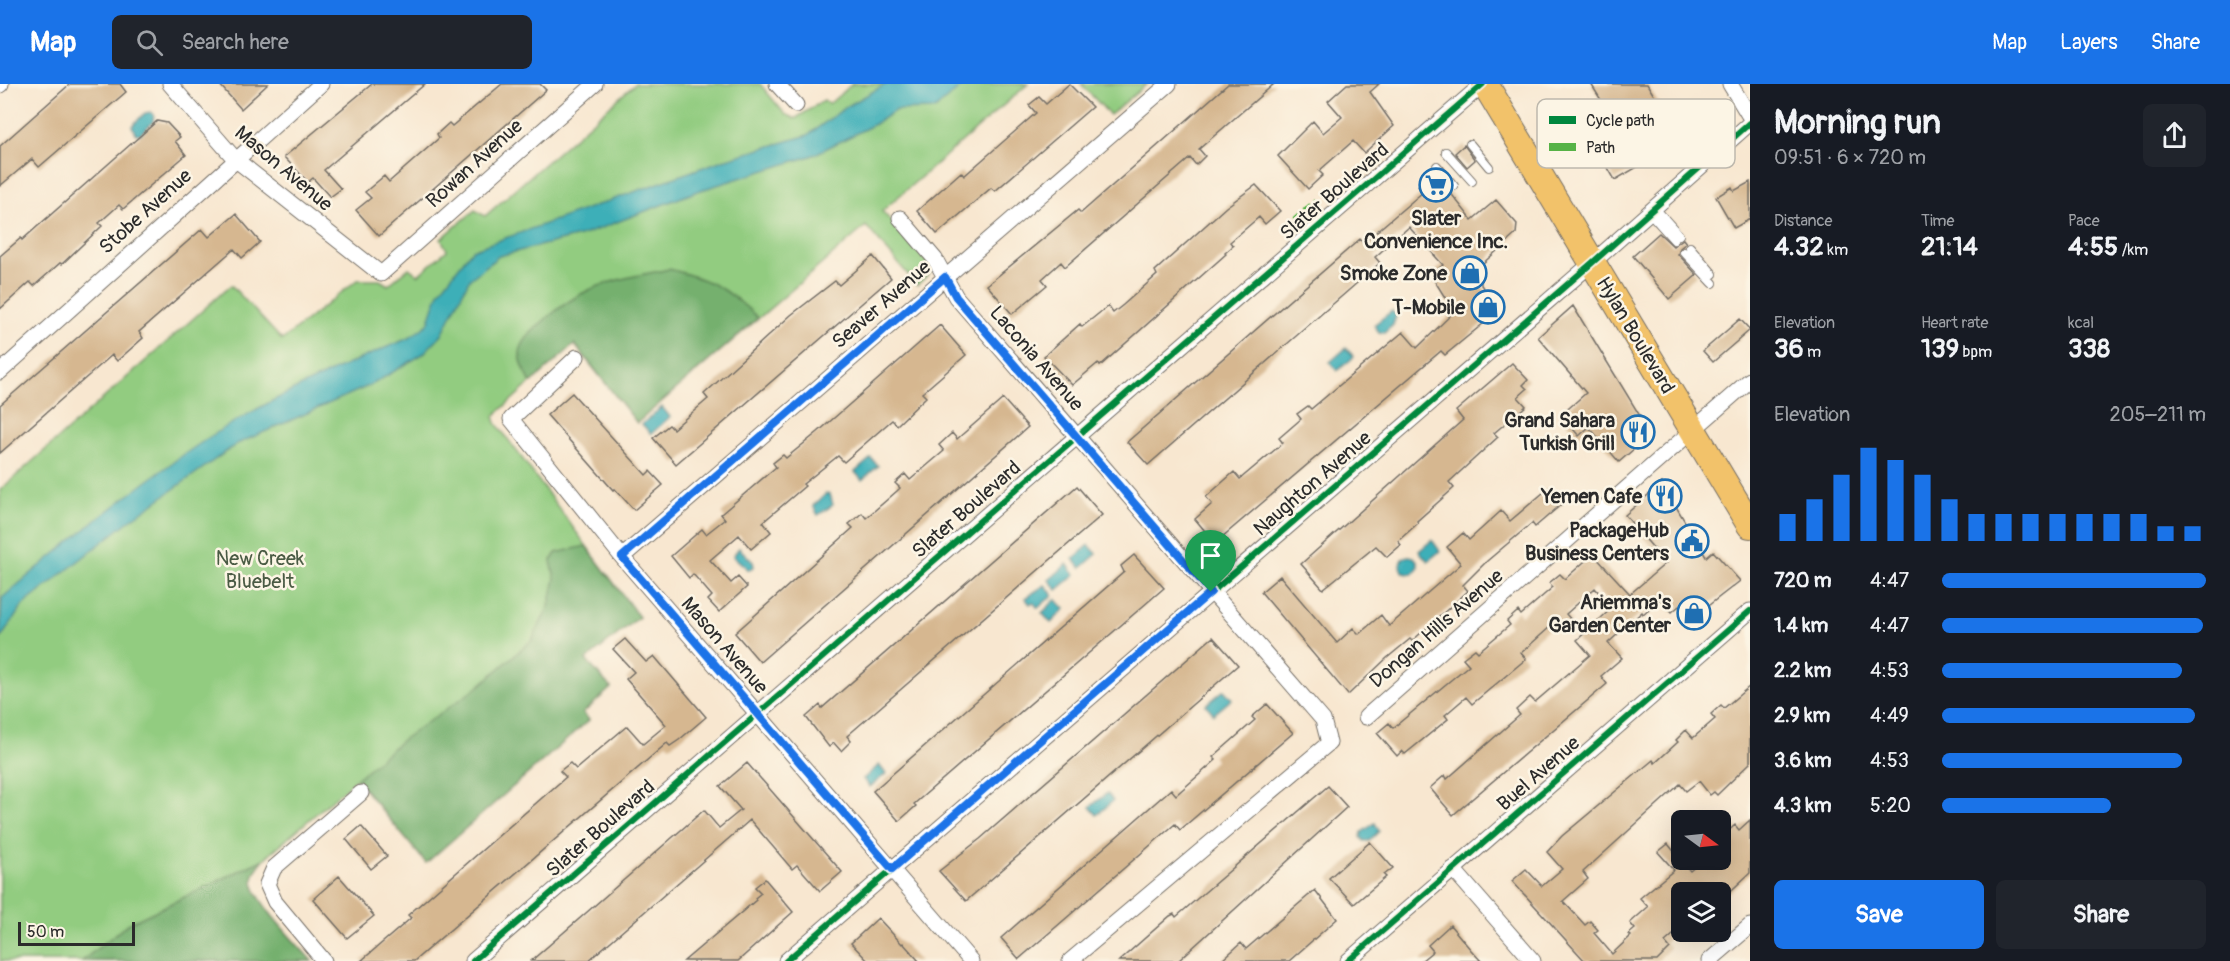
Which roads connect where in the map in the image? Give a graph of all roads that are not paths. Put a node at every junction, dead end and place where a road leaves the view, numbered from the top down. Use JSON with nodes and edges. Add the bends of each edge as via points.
{"nodes":[{"id":1,"x":170,"y":84,"type":"edge"},
{"id":2,"x":321,"y":84,"type":"edge"},
{"id":3,"x":595,"y":84,"type":"edge"},
{"id":4,"x":777,"y":84,"type":"edge"},
{"id":5,"x":1169,"y":84,"type":"edge"},
{"id":6,"x":1484,"y":84,"type":"edge"},
{"id":7,"x":1730,"y":84,"type":"edge"},
{"id":8,"x":796,"y":105,"type":"dead end"},
{"id":9,"x":1750,"y":117,"type":"edge"},
{"id":10,"x":1750,"y":123,"type":"edge"},
{"id":11,"x":1735,"y":136,"type":"edge"},
{"id":12,"x":1470,"y":144,"type":"dead end"},
{"id":13,"x":1446,"y":152,"type":"dead end"},
{"id":14,"x":235,"y":159,"type":"junction"},
{"id":15,"x":1437,"y":166,"type":"dead end"},
{"id":16,"x":1489,"y":167,"type":"dead end"},
{"id":17,"x":1698,"y":168,"type":"edge"},
{"id":18,"x":1472,"y":181,"type":"dead end"},
{"id":19,"x":1454,"y":186,"type":"dead end"},
{"id":20,"x":1651,"y":209,"type":"junction"},
{"id":21,"x":900,"y":218,"type":"dead end"},
{"id":22,"x":1676,"y":238,"type":"dead end"},
{"id":23,"x":1592,"y":263,"type":"junction"},
{"id":24,"x":381,"y":274,"type":"joint"},
{"id":25,"x":1713,"y":274,"type":"dead end"},
{"id":26,"x":945,"y":277,"type":"junction"},
{"id":27,"x":1713,"y":283,"type":"dead end"},
{"id":28,"x":577,"y":357,"type":"dead end"},
{"id":29,"x":0,"y":372,"type":"edge"},
{"id":30,"x":1750,"y":380,"type":"edge"},
{"id":31,"x":1694,"y":430,"type":"junction"},
{"id":32,"x":1076,"y":435,"type":"junction"},
{"id":33,"x":1750,"y":525,"type":"edge"},
{"id":34,"x":622,"y":557,"type":"junction"},
{"id":35,"x":1211,"y":592,"type":"junction"},
{"id":36,"x":1750,"y":611,"type":"edge"},
{"id":37,"x":756,"y":714,"type":"junction"},
{"id":38,"x":1366,"y":717,"type":"dead end"},
{"id":39,"x":361,"y":793,"type":"dead end"},
{"id":40,"x":892,"y":869,"type":"junction"},
{"id":41,"x":1453,"y":869,"type":"junction"},
{"id":42,"x":1748,"y":931,"type":"edge"},
{"id":43,"x":324,"y":961,"type":"edge"},
{"id":44,"x":472,"y":961,"type":"edge"},
{"id":45,"x":786,"y":961,"type":"edge"},
{"id":46,"x":971,"y":961,"type":"edge"},
{"id":47,"x":1070,"y":961,"type":"edge"},
{"id":48,"x":1348,"y":961,"type":"edge"},
{"id":49,"x":1533,"y":961,"type":"edge"},
{"id":50,"x":1709,"y":961,"type":"edge"}],
"edges":[{"from":1,"to":14,"type":"street","name":"Mason Avenue"},
{"from":2,"to":14,"type":"street","name":"Stobe Avenue"},
{"from":3,"to":24,"type":"street","name":"Rowan Avenue"},
{"from":4,"to":8,"type":"street"},
{"from":5,"to":26,"type":"street","name":"Seaver Avenue"},
{"from":6,"to":23,"type":"main road","name":"Hylan Boulevard"},
{"from":6,"to":32,"type":"street","name":"Slater Boulevard"},
{"from":7,"to":9,"type":"street"},
{"from":10,"to":11,"type":"street","name":"Naughton Avenue"},
{"from":12,"to":16,"type":"lane"},
{"from":13,"to":18,"type":"lane"},
{"from":14,"to":24,"type":"street","name":"Mason Avenue"},
{"from":14,"to":29,"type":"street","name":"Stobe Avenue"},
{"from":15,"to":19,"type":"lane"},
{"from":17,"to":20,"type":"street","name":"Naughton Avenue"},
{"from":20,"to":22,"type":"lane"},
{"from":20,"to":23,"type":"street","name":"Naughton Avenue"},
{"from":21,"to":26,"type":"street","name":"Laconia Avenue"},
{"from":23,"to":31,"type":"main road","name":"Hylan Boulevard"},
{"from":23,"to":35,"type":"street","name":"Naughton Avenue"},
{"from":25,"to":27,"type":"lane","via":[[1687,249]]},
{"from":26,"to":32,"type":"street","name":"Laconia Avenue","via":[[956,297]]},
{"from":26,"to":34,"type":"street","name":"Seaver Avenue"},
{"from":28,"to":34,"type":"street","name":"Mason Avenue","via":[[512,419]]},
{"from":30,"to":31,"type":"street","name":"Dongan Hills Avenue"},
{"from":31,"to":33,"type":"main road","name":"Hylan Boulevard"},
{"from":31,"to":38,"type":"street","name":"Dongan Hills Avenue"},
{"from":32,"to":35,"type":"street","name":"Laconia Avenue"},
{"from":32,"to":37,"type":"street","name":"Slater Boulevard"},
{"from":34,"to":37,"type":"street","name":"Mason Avenue"},
{"from":35,"to":40,"type":"street","name":"Naughton Avenue"},
{"from":35,"to":47,"type":"street","name":"Laconia Avenue","via":[[1323,720],[1329,742]]},
{"from":36,"to":41,"type":"street","name":"Buel Avenue"},
{"from":37,"to":40,"type":"street","name":"Mason Avenue"},
{"from":37,"to":44,"type":"street","name":"Slater Boulevard"},
{"from":39,"to":43,"type":"street","via":[[274,868],[267,884],[274,902]]},
{"from":40,"to":45,"type":"street","name":"Naughton Avenue"},
{"from":40,"to":46,"type":"street","name":"Mason Avenue"},
{"from":41,"to":48,"type":"street","name":"Buel Avenue"},
{"from":41,"to":49,"type":"street"},
{"from":42,"to":50,"type":"street"}]}
